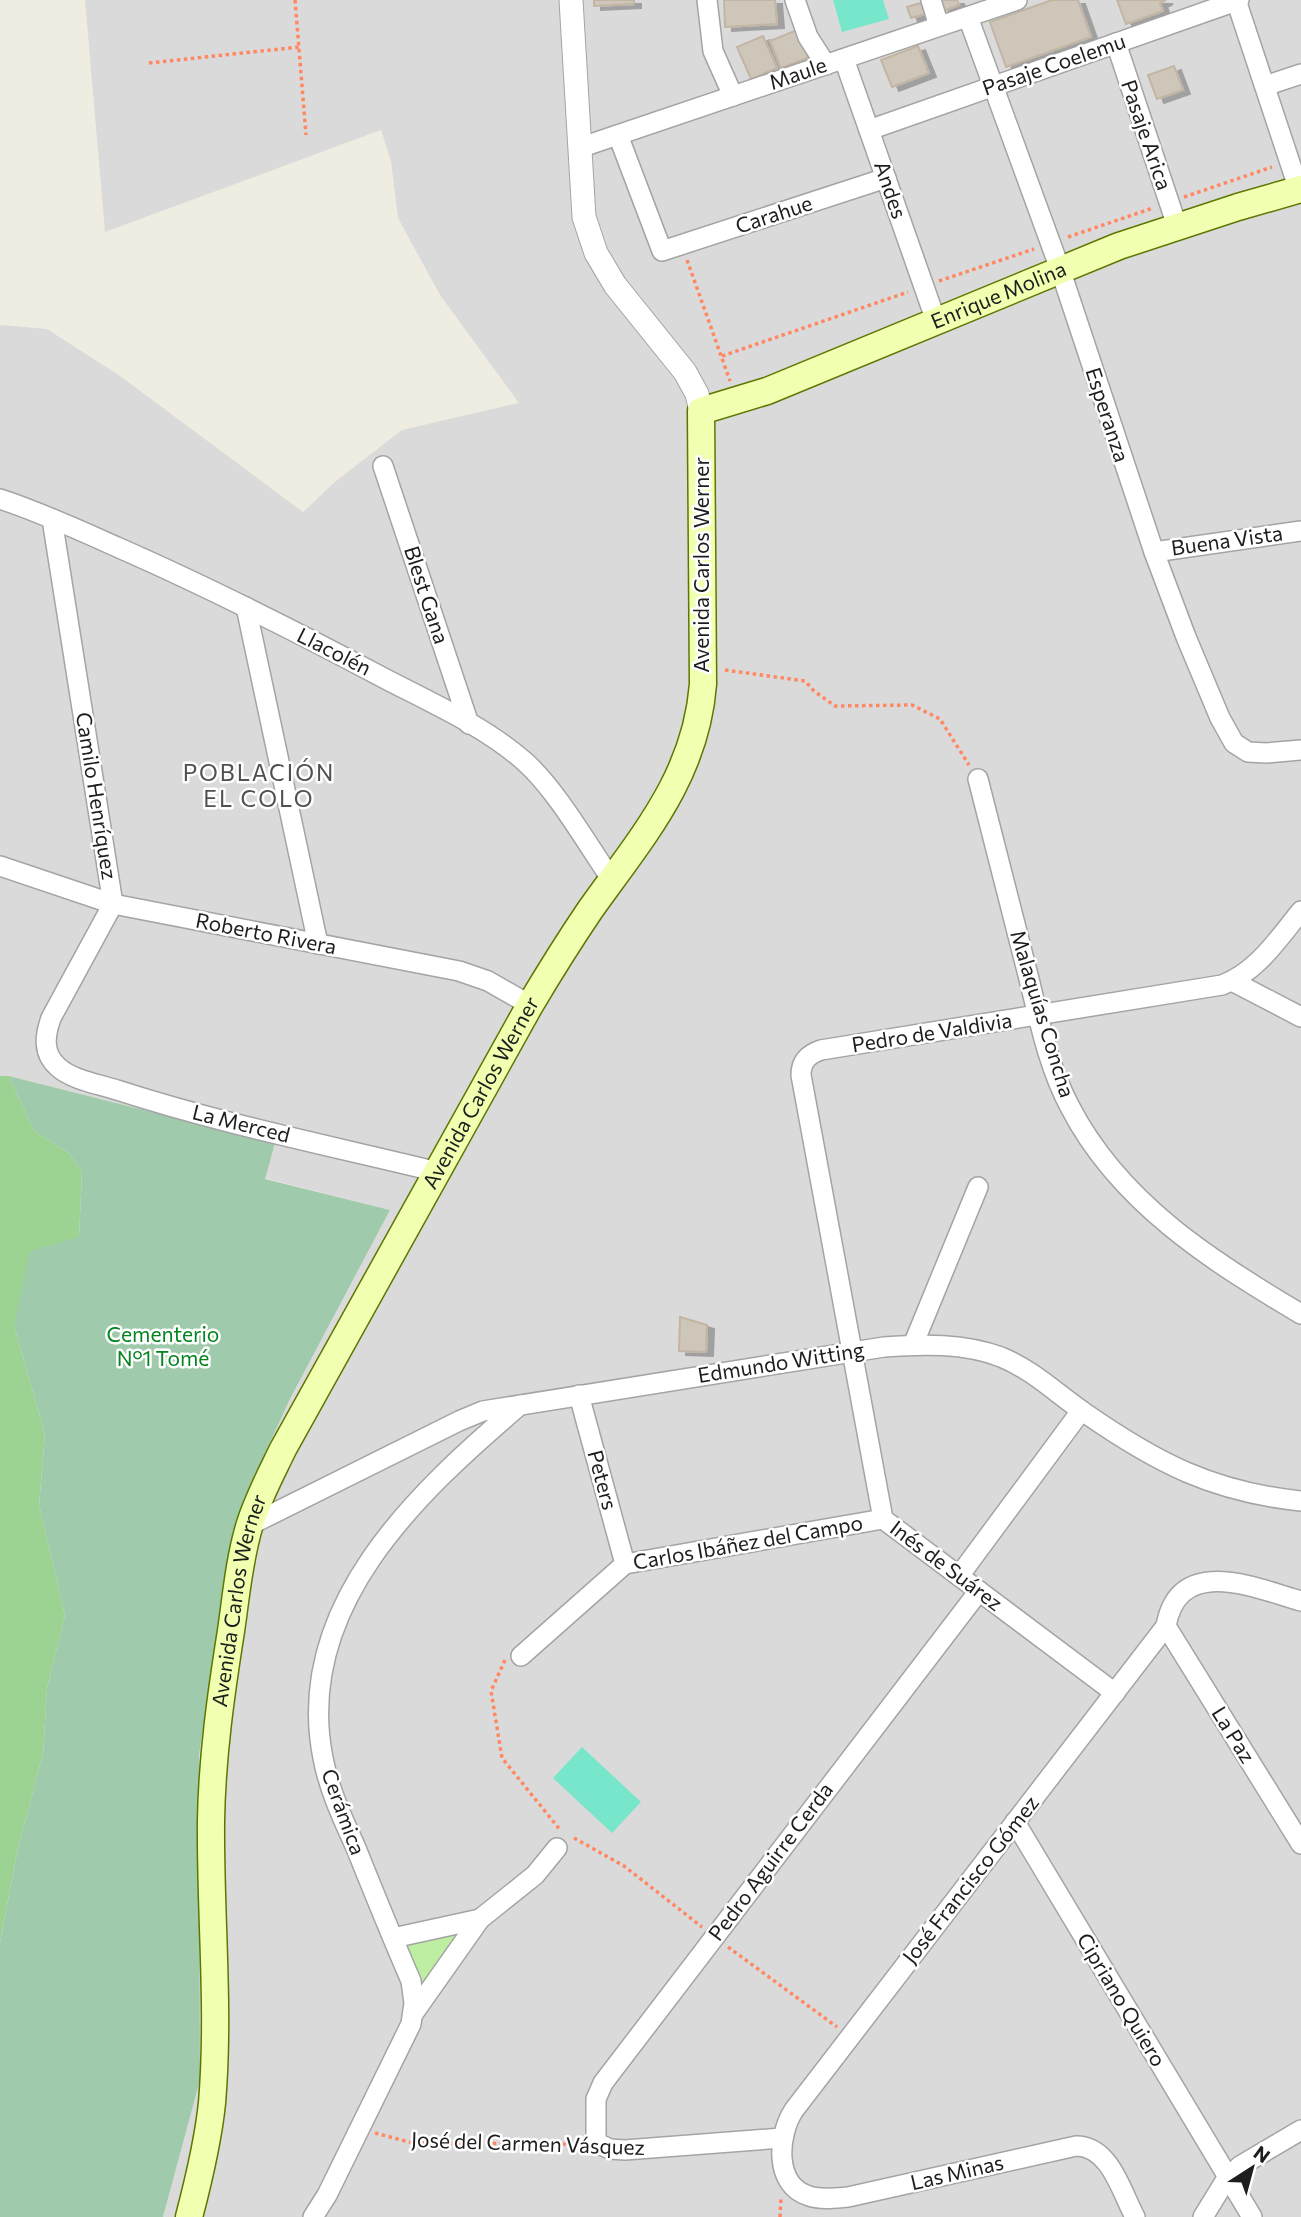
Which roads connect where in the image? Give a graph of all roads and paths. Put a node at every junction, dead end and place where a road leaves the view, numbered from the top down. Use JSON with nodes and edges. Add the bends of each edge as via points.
{"nodes":[{"id":1,"x":295,"y":0,"type":"edge"},
{"id":2,"x":571,"y":0,"type":"edge"},
{"id":3,"x":707,"y":0,"type":"edge"},
{"id":4,"x":795,"y":0,"type":"edge"},
{"id":5,"x":931,"y":0,"type":"edge"},
{"id":6,"x":1017,"y":0,"type":"edge"},
{"id":7,"x":1237,"y":0,"type":"edge"},
{"id":8,"x":968,"y":16,"type":"junction"},
{"id":9,"x":939,"y":26,"type":"junction"},
{"id":10,"x":1116,"y":43,"type":"junction"},
{"id":11,"x":299,"y":47,"type":"junction"},
{"id":12,"x":835,"y":62,"type":"junction"},
{"id":13,"x":149,"y":64,"type":"dead end"},
{"id":14,"x":1301,"y":74,"type":"edge"},
{"id":15,"x":993,"y":86,"type":"junction"},
{"id":16,"x":1265,"y":86,"type":"junction"},
{"id":17,"x":733,"y":96,"type":"junction"},
{"id":18,"x":869,"y":130,"type":"junction"},
{"id":19,"x":306,"y":135,"type":"dead end"},
{"id":20,"x":618,"y":135,"type":"junction"},
{"id":21,"x":579,"y":148,"type":"junction"},
{"id":22,"x":1289,"y":161,"type":"junction"},
{"id":23,"x":886,"y":178,"type":"junction"},
{"id":24,"x":1300,"y":190,"type":"edge"},
{"id":25,"x":1173,"y":214,"type":"junction"},
{"id":26,"x":1050,"y":243,"type":"junction"},
{"id":27,"x":682,"y":244,"type":"junction"},
{"id":28,"x":1060,"y":270,"type":"junction"},
{"id":29,"x":924,"y":286,"type":"junction"},
{"id":30,"x":936,"y":321,"type":"junction"},
{"id":31,"x":722,"y":356,"type":"junction"},
{"id":32,"x":732,"y":386,"type":"dead end"},
{"id":33,"x":701,"y":411,"type":"junction"},
{"id":34,"x":383,"y":466,"type":"dead end"},
{"id":35,"x":0,"y":499,"type":"edge"},
{"id":36,"x":52,"y":519,"type":"junction"},
{"id":37,"x":1301,"y":531,"type":"edge"},
{"id":38,"x":1154,"y":552,"type":"junction"},
{"id":39,"x":246,"y":607,"type":"junction"},
{"id":40,"x":703,"y":667,"type":"junction"},
{"id":41,"x":469,"y":724,"type":"junction"},
{"id":42,"x":1301,"y":750,"type":"edge"},
{"id":43,"x":978,"y":779,"type":"joint"},
{"id":44,"x":0,"y":866,"type":"edge"},
{"id":45,"x":612,"y":880,"type":"junction"},
{"id":46,"x":113,"y":904,"type":"junction"},
{"id":47,"x":1301,"y":911,"type":"edge"},
{"id":48,"x":318,"y":944,"type":"junction"},
{"id":49,"x":1232,"y":981,"type":"junction"},
{"id":50,"x":530,"y":1005,"type":"junction"},
{"id":51,"x":1039,"y":1016,"type":"junction"},
{"id":52,"x":1301,"y":1017,"type":"edge"},
{"id":53,"x":51,"y":1059,"type":"joint"},
{"id":54,"x":806,"y":1059,"type":"joint"},
{"id":55,"x":438,"y":1172,"type":"junction"},
{"id":56,"x":978,"y":1186,"type":"dead end"},
{"id":57,"x":1301,"y":1314,"type":"edge"},
{"id":58,"x":913,"y":1345,"type":"junction"},
{"id":59,"x":852,"y":1352,"type":"junction"},
{"id":60,"x":579,"y":1395,"type":"junction"},
{"id":61,"x":521,"y":1404,"type":"junction"},
{"id":62,"x":1082,"y":1410,"type":"junction"},
{"id":63,"x":1301,"y":1501,"type":"edge"},
{"id":64,"x":883,"y":1519,"type":"junction"},
{"id":65,"x":250,"y":1525,"type":"junction"},
{"id":66,"x":625,"y":1564,"type":"junction"},
{"id":67,"x":959,"y":1576,"type":"junction"},
{"id":68,"x":979,"y":1591,"type":"junction"},
{"id":69,"x":1301,"y":1601,"type":"edge"},
{"id":70,"x":1166,"y":1626,"type":"junction"},
{"id":71,"x":524,"y":1654,"type":"joint"},
{"id":72,"x":1115,"y":1693,"type":"junction"},
{"id":73,"x":1015,"y":1822,"type":"junction"},
{"id":74,"x":564,"y":1839,"type":"junction"},
{"id":75,"x":1301,"y":1844,"type":"edge"},
{"id":76,"x":480,"y":1919,"type":"junction"},
{"id":77,"x":714,"y":1937,"type":"junction"},
{"id":78,"x":393,"y":1938,"type":"junction"},
{"id":79,"x":413,"y":2014,"type":"junction"},
{"id":80,"x":850,"y":2036,"type":"junction"},
{"id":81,"x":360,"y":2128,"type":"junction"},
{"id":82,"x":1301,"y":2130,"type":"edge"},
{"id":83,"x":782,"y":2138,"type":"junction"},
{"id":84,"x":599,"y":2144,"type":"junction"},
{"id":85,"x":1222,"y":2185,"type":"junction"},
{"id":86,"x":188,"y":2217,"type":"edge"},
{"id":87,"x":313,"y":2217,"type":"edge"},
{"id":88,"x":1135,"y":2217,"type":"edge"},
{"id":89,"x":1186,"y":2217,"type":"edge"},
{"id":90,"x":1203,"y":2217,"type":"edge"},
{"id":91,"x":1252,"y":2217,"type":"edge"}],
"edges":[{"from":1,"to":11,"type":"path"},
{"from":2,"to":21,"type":"street","name":"Avenida Carlos Werner"},
{"from":3,"to":17,"type":"street","via":[[713,51]]},
{"from":4,"to":12,"type":"street","name":"Andes","via":[[808,37]]},
{"from":5,"to":9,"type":"street"},
{"from":6,"to":8,"type":"street","name":"Maule"},
{"from":7,"to":10,"type":"street","name":"Pasaje Coelemu"},
{"from":7,"to":16,"type":"street"},
{"from":8,"to":9,"type":"street","name":"Maule"},
{"from":8,"to":15,"type":"street","name":"Esperanza"},
{"from":9,"to":12,"type":"street","name":"Maule"},
{"from":10,"to":15,"type":"street","name":"Pasaje Coelemu"},
{"from":10,"to":25,"type":"street","name":"Pasaje Arica"},
{"from":11,"to":13,"type":"path"},
{"from":11,"to":19,"type":"path"},
{"from":12,"to":17,"type":"street","name":"Maule"},
{"from":12,"to":18,"type":"street","name":"Andes"},
{"from":14,"to":16,"type":"street"},
{"from":15,"to":18,"type":"street","name":"Pasaje Coelemu"},
{"from":15,"to":26,"type":"street","name":"Esperanza"},
{"from":16,"to":22,"type":"street"},
{"from":17,"to":20,"type":"street","name":"Maule"},
{"from":18,"to":23,"type":"street","name":"Andes"},
{"from":20,"to":21,"type":"street","name":"Maule"},
{"from":20,"to":27,"type":"street","name":"Carahue","via":[[662,251]]},
{"from":21,"to":33,"type":"street","name":"Avenida Carlos Werner","via":[[584,217],[596,253],[615,285],[692,383]]},
{"from":22,"to":24,"type":"street"},
{"from":22,"to":25,"type":"path"},
{"from":23,"to":27,"type":"street","name":"Carahue"},
{"from":23,"to":29,"type":"street","name":"Andes"},
{"from":24,"to":25,"type":"main road","name":"Enrique Molina"},
{"from":25,"to":26,"type":"path"},
{"from":25,"to":28,"type":"main road","name":"Enrique Molina"},
{"from":26,"to":28,"type":"street","name":"Esperanza"},
{"from":26,"to":29,"type":"path"},
{"from":27,"to":31,"type":"path"},
{"from":28,"to":30,"type":"main road","name":"Enrique Molina"},
{"from":28,"to":38,"type":"street","name":"Esperanza"},
{"from":29,"to":30,"type":"street","name":"Andes"},
{"from":29,"to":31,"type":"path"},
{"from":30,"to":33,"type":"main road","name":"Enrique Molina","via":[[760,394]]},
{"from":31,"to":32,"type":"path"},
{"from":33,"to":40,"type":"main road","name":"Avenida Carlos Werner"},
{"from":34,"to":41,"type":"street","name":"Blest Gana"},
{"from":35,"to":36,"type":"street","name":"Llacolén"},
{"from":36,"to":39,"type":"street","name":"Llacolén"},
{"from":36,"to":46,"type":"street","name":"Camilo Henríquez"},
{"from":37,"to":38,"type":"street","name":"Buena Vista"},
{"from":38,"to":42,"type":"street","name":"Esperanza","via":[[1212,701],[1234,743],[1256,753]]},
{"from":39,"to":41,"type":"street","name":"Llacolén"},
{"from":39,"to":48,"type":"street"},
{"from":40,"to":43,"type":"path","via":[[805,681],[835,706],[912,705],[940,719]]},
{"from":40,"to":45,"type":"main road","name":"Avenida Carlos Werner","via":[[697,729],[680,775]]},
{"from":41,"to":45,"type":"street","name":"Llacolén","via":[[536,772]]},
{"from":43,"to":51,"type":"street","name":"Malaquías Concha"},
{"from":44,"to":46,"type":"street","name":"Roberto Rivera"},
{"from":45,"to":50,"type":"main road","name":"Avenida Carlos Werner"},
{"from":46,"to":48,"type":"street","name":"Roberto Rivera"},
{"from":46,"to":53,"type":"street","name":"Camilo Henríquez","via":[[51,1018],[46,1044]]},
{"from":47,"to":49,"type":"street","via":[[1259,961]]},
{"from":48,"to":50,"type":"street","name":"Roberto Rivera","via":[[459,971],[488,981]]},
{"from":49,"to":51,"type":"street","name":"Pedro de Valdivia"},
{"from":49,"to":52,"type":"street"},
{"from":50,"to":55,"type":"main road","name":"Avenida Carlos Werner"},
{"from":51,"to":54,"type":"street","name":"Pedro de Valdivia","via":[[821,1050]]},
{"from":51,"to":57,"type":"street","name":"Malaquías Concha","via":[[1070,1107],[1087,1136],[1132,1191],[1196,1248]]},
{"from":53,"to":55,"type":"street","name":"La Merced","via":[[67,1073],[178,1108]]},
{"from":54,"to":59,"type":"street","name":"Inés de Suárez","via":[[801,1075]]},
{"from":55,"to":65,"type":"main road","name":"Avenida Carlos Werner","via":[[284,1449]]},
{"from":56,"to":58,"type":"street"},
{"from":58,"to":59,"type":"street","name":"Edmundo Witting"},
{"from":58,"to":62,"type":"street","name":"Edmundo Witting","via":[[998,1356],[1035,1375]]},
{"from":59,"to":60,"type":"street","name":"Edmundo Witting"},
{"from":59,"to":64,"type":"street","name":"Inés de Suárez"},
{"from":60,"to":61,"type":"street","name":"Edmundo Witting"},
{"from":60,"to":66,"type":"street","name":"Peters"},
{"from":61,"to":65,"type":"street","name":"Edmundo Witting","via":[[471,1416]]},
{"from":61,"to":78,"type":"street","name":"Cerámica","via":[[440,1477],[383,1541],[341,1612],[325,1660],[319,1707],[323,1759],[336,1802]]},
{"from":62,"to":63,"type":"street","name":"Edmundo Witting","via":[[1141,1450],[1195,1478]]},
{"from":62,"to":67,"type":"street"},
{"from":64,"to":66,"type":"street","name":"Carlos Ibáñez del Campo"},
{"from":64,"to":67,"type":"street","name":"Inés de Suárez"},
{"from":65,"to":86,"type":"main road","name":"Avenida Carlos Werner","via":[[214,1762],[212,2103]]},
{"from":66,"to":71,"type":"street","name":"Carlos Ibáñez del Campo"},
{"from":67,"to":68,"type":"street","name":"Inés de Suárez"},
{"from":68,"to":72,"type":"street","name":"Inés de Suárez"},
{"from":68,"to":77,"type":"street","name":"Pedro Aguirre Cerda"},
{"from":69,"to":70,"type":"street","name":"José Francisco Gómez","via":[[1239,1583],[1205,1582],[1175,1601]]},
{"from":70,"to":72,"type":"street","name":"José Francisco Gómez"},
{"from":70,"to":75,"type":"street","name":"La Paz"},
{"from":71,"to":74,"type":"path","via":[[514,1638],[491,1691],[502,1758]]},
{"from":72,"to":73,"type":"street","name":"José Francisco Gómez"},
{"from":73,"to":80,"type":"street","name":"José Francisco Gómez"},
{"from":73,"to":85,"type":"street","name":"Cipriano Quiero"},
{"from":74,"to":76,"type":"street","via":[[536,1875]]},
{"from":74,"to":77,"type":"path","via":[[624,1866]]},
{"from":76,"to":78,"type":"street"},
{"from":76,"to":79,"type":"street"},
{"from":77,"to":80,"type":"path"},
{"from":77,"to":84,"type":"street","name":"Pedro Aguirre Cerda","via":[[600,2087],[595,2106]]},
{"from":78,"to":79,"type":"street","name":"Cerámica","via":[[414,1992]]},
{"from":79,"to":81,"type":"street","name":"Cerámica"},
{"from":80,"to":83,"type":"street","name":"José Francisco Gómez","via":[[790,2116]]},
{"from":81,"to":84,"type":"path","name":"José del Carmen Vásquez","via":[[413,2143]]},
{"from":81,"to":87,"type":"street","name":"Cerámica"},
{"from":82,"to":85,"type":"street","via":[[1247,2161]]},
{"from":83,"to":84,"type":"street","name":"José del Carmen Vásquez","via":[[625,2150]]},
{"from":83,"to":88,"type":"street","name":"Las Minas","via":[[782,2159],[792,2185],[809,2197],[827,2199],[1084,2146],[1107,2162]]},
{"from":85,"to":89,"type":"street"},
{"from":85,"to":90,"type":"street"},
{"from":85,"to":91,"type":"street","name":"Cipriano Quiero"}]}
